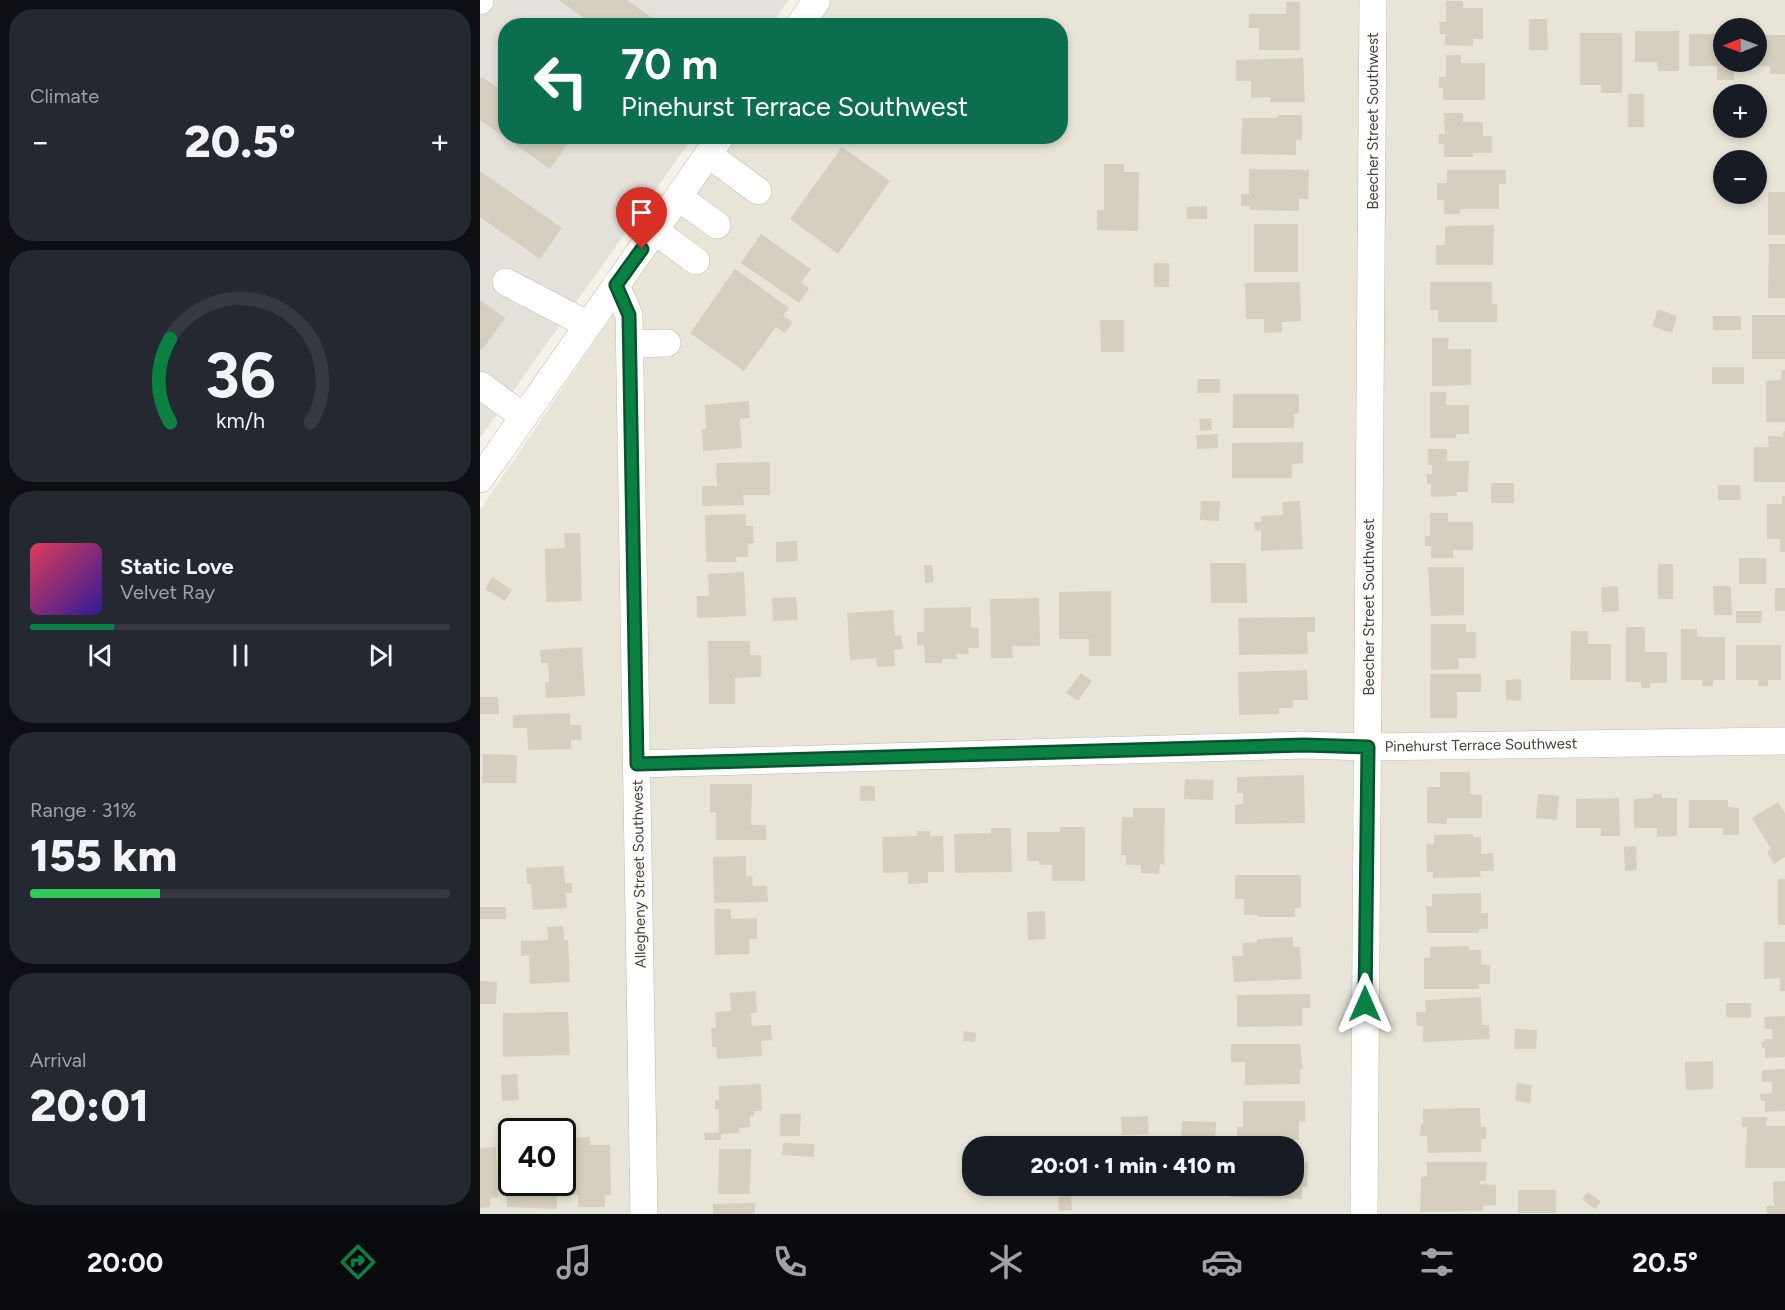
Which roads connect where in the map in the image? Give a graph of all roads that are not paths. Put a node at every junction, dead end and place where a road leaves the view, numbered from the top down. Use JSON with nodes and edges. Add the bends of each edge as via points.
{"nodes":[{"id":1,"x":817,"y":0,"type":"edge"},
{"id":2,"x":1373,"y":0,"type":"edge"},
{"id":3,"x":805,"y":18,"type":"edge"},
{"id":4,"x":709,"y":144,"type":"edge"},
{"id":5,"x":758,"y":191,"type":"dead end"},
{"id":6,"x":678,"y":197,"type":"junction"},
{"id":7,"x":717,"y":225,"type":"dead end"},
{"id":8,"x":655,"y":231,"type":"junction"},
{"id":9,"x":696,"y":261,"type":"dead end"},
{"id":10,"x":506,"y":282,"type":"dead end"},
{"id":11,"x":616,"y":285,"type":"junction"},
{"id":12,"x":588,"y":325,"type":"junction"},
{"id":13,"x":667,"y":343,"type":"dead end"},
{"id":14,"x":629,"y":344,"type":"junction"},
{"id":15,"x":480,"y":385,"type":"edge"},
{"id":16,"x":524,"y":417,"type":"junction"},
{"id":17,"x":480,"y":478,"type":"edge"},
{"id":18,"x":1785,"y":741,"type":"edge"},
{"id":19,"x":1368,"y":747,"type":"junction"},
{"id":20,"x":637,"y":764,"type":"junction"},
{"id":21,"x":644,"y":1214,"type":"edge"},
{"id":22,"x":1364,"y":1214,"type":"edge"}],
"edges":[{"from":1,"to":3,"type":"street"},
{"from":2,"to":19,"type":"street","name":"Beecher Street Southwest"},
{"from":4,"to":5,"type":"street"},
{"from":4,"to":6,"type":"street"},
{"from":6,"to":7,"type":"street"},
{"from":6,"to":8,"type":"street"},
{"from":8,"to":9,"type":"street"},
{"from":8,"to":11,"type":"street"},
{"from":10,"to":12,"type":"street"},
{"from":11,"to":12,"type":"street"},
{"from":11,"to":14,"type":"street","name":"Allegheny Street Southwest","via":[[629,315]]},
{"from":12,"to":16,"type":"street"},
{"from":13,"to":14,"type":"street"},
{"from":14,"to":20,"type":"street","name":"Allegheny Street Southwest"},
{"from":15,"to":16,"type":"street"},
{"from":16,"to":17,"type":"street"},
{"from":18,"to":19,"type":"street","name":"Pinehurst Terrace Southwest"},
{"from":19,"to":20,"type":"street","name":"Pinehurst Terrace Southwest","via":[[1304,745]]},
{"from":19,"to":22,"type":"street","name":"Beecher Street Southwest"},
{"from":20,"to":21,"type":"street","name":"Allegheny Street Southwest"}]}
